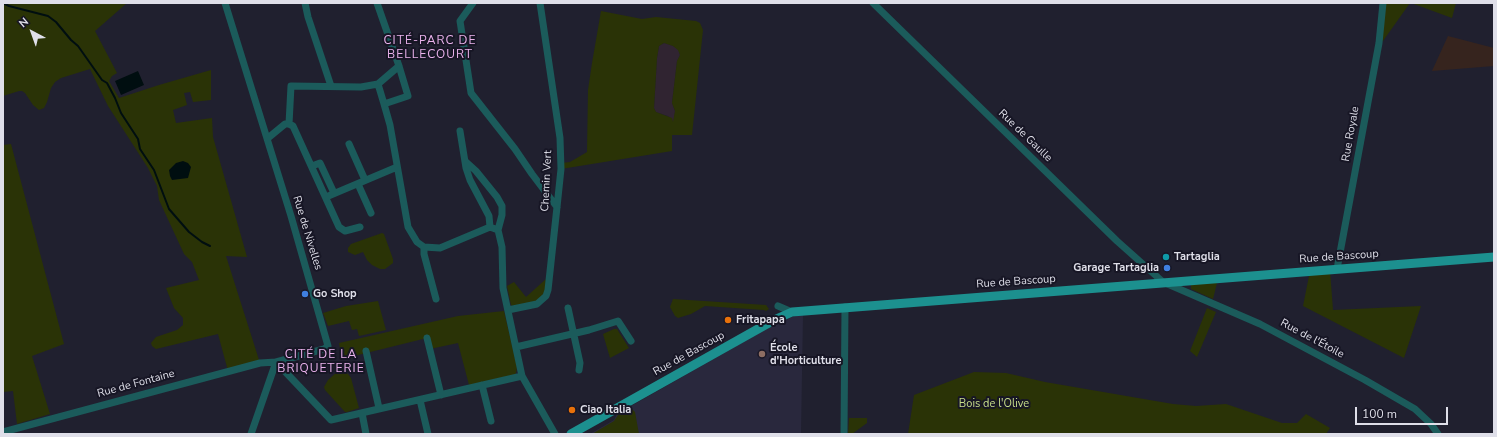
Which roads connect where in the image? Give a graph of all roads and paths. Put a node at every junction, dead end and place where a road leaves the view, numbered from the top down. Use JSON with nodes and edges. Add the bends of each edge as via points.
{"nodes":[{"id":1,"x":226,"y":3,"type":"edge"},
{"id":2,"x":305,"y":3,"type":"edge"},
{"id":3,"x":377,"y":3,"type":"edge"},
{"id":4,"x":473,"y":3,"type":"edge"},
{"id":5,"x":540,"y":3,"type":"edge"},
{"id":6,"x":873,"y":3,"type":"edge"},
{"id":7,"x":1383,"y":3,"type":"edge"},
{"id":8,"x":399,"y":66,"type":"junction"},
{"id":9,"x":378,"y":84,"type":"junction"},
{"id":10,"x":331,"y":86,"type":"junction"},
{"id":11,"x":384,"y":104,"type":"junction"},
{"id":12,"x":290,"y":124,"type":"junction"},
{"id":13,"x":460,"y":131,"type":"dead end"},
{"id":14,"x":268,"y":138,"type":"junction"},
{"id":15,"x":349,"y":144,"type":"dead end"},
{"id":16,"x":465,"y":161,"type":"junction"},
{"id":17,"x":312,"y":166,"type":"junction"},
{"id":18,"x":397,"y":167,"type":"junction"},
{"id":19,"x":365,"y":180,"type":"junction"},
{"id":20,"x":358,"y":184,"type":"junction"},
{"id":21,"x":334,"y":193,"type":"junction"},
{"id":22,"x":326,"y":196,"type":"junction"},
{"id":23,"x":557,"y":207,"type":"junction"},
{"id":24,"x":371,"y":213,"type":"dead end"},
{"id":25,"x":360,"y":227,"type":"dead end"},
{"id":26,"x":490,"y":227,"type":"junction"},
{"id":27,"x":498,"y":230,"type":"junction"},
{"id":28,"x":424,"y":247,"type":"junction"},
{"id":29,"x":1494,"y":257,"type":"edge"},
{"id":30,"x":1337,"y":269,"type":"junction"},
{"id":31,"x":1163,"y":282,"type":"junction"},
{"id":32,"x":436,"y":299,"type":"dead end"},
{"id":33,"x":778,"y":306,"type":"dead end"},
{"id":34,"x":845,"y":307,"type":"junction"},
{"id":35,"x":568,"y":308,"type":"dead end"},
{"id":36,"x":508,"y":310,"type":"junction"},
{"id":37,"x":792,"y":312,"type":"junction"},
{"id":38,"x":573,"y":334,"type":"junction"},
{"id":39,"x":427,"y":338,"type":"dead end"},
{"id":40,"x":631,"y":341,"type":"dead end"},
{"id":41,"x":516,"y":347,"type":"junction"},
{"id":42,"x":366,"y":351,"type":"dead end"},
{"id":43,"x":276,"y":362,"type":"junction"},
{"id":44,"x":579,"y":370,"type":"dead end"},
{"id":45,"x":522,"y":376,"type":"junction"},
{"id":46,"x":482,"y":385,"type":"junction"},
{"id":47,"x":441,"y":395,"type":"junction"},
{"id":48,"x":420,"y":400,"type":"junction"},
{"id":49,"x":379,"y":408,"type":"junction"},
{"id":50,"x":362,"y":413,"type":"junction"},
{"id":51,"x":491,"y":421,"type":"dead end"},
{"id":52,"x":3,"y":432,"type":"edge"},
{"id":53,"x":251,"y":434,"type":"edge"},
{"id":54,"x":366,"y":434,"type":"edge"},
{"id":55,"x":428,"y":434,"type":"edge"},
{"id":56,"x":555,"y":434,"type":"edge"},
{"id":57,"x":571,"y":434,"type":"edge"},
{"id":58,"x":844,"y":434,"type":"edge"},
{"id":59,"x":1438,"y":434,"type":"edge"}],
"edges":[{"from":1,"to":14,"type":"street","name":"Rue de Nivelles"},
{"from":2,"to":10,"type":"street"},
{"from":3,"to":8,"type":"street"},
{"from":4,"to":23,"type":"street","via":[[460,21],[471,93]]},
{"from":5,"to":23,"type":"street","name":"Chemin Vert","via":[[560,138],[561,169]]},
{"from":6,"to":31,"type":"street","name":"Rue de Gaulle","via":[[1117,241]]},
{"from":7,"to":30,"type":"street","name":"Rue Royale","via":[[1379,43]]},
{"from":8,"to":9,"type":"street"},
{"from":8,"to":11,"type":"street","via":[[408,96]]},
{"from":9,"to":10,"type":"street","via":[[361,87]]},
{"from":9,"to":11,"type":"street"},
{"from":10,"to":12,"type":"street","via":[[291,86]]},
{"from":11,"to":18,"type":"street"},
{"from":12,"to":14,"type":"street","via":[[286,124]]},
{"from":12,"to":17,"type":"street"},
{"from":13,"to":16,"type":"street"},
{"from":14,"to":43,"type":"street","name":"Rue de Nivelles","via":[[328,346]]},
{"from":15,"to":19,"type":"street"},
{"from":16,"to":26,"type":"street","via":[[470,180],[489,216]]},
{"from":16,"to":27,"type":"street","via":[[476,171],[502,206]]},
{"from":17,"to":21,"type":"street","via":[[320,163]]},
{"from":17,"to":22,"type":"street"},
{"from":18,"to":19,"type":"street"},
{"from":18,"to":28,"type":"street","via":[[408,227],[415,240]]},
{"from":19,"to":20,"type":"street"},
{"from":20,"to":21,"type":"street"},
{"from":20,"to":24,"type":"street"},
{"from":21,"to":22,"type":"street"},
{"from":22,"to":25,"type":"street","via":[[341,230],[348,231]]},
{"from":23,"to":36,"type":"street","name":"Chemin Vert","via":[[546,296],[537,304]]},
{"from":26,"to":27,"type":"street"},
{"from":26,"to":28,"type":"street","via":[[440,248]]},
{"from":27,"to":36,"type":"street","via":[[502,247],[503,288]]},
{"from":28,"to":32,"type":"street"},
{"from":29,"to":30,"type":"main road","name":"Rue de Bascoup"},
{"from":30,"to":31,"type":"main road","name":"Rue de Bascoup"},
{"from":31,"to":34,"type":"main road","name":"Rue de Bascoup"},
{"from":31,"to":59,"type":"street","name":"Rue de l'Étoile","via":[[1260,324],[1365,380],[1415,409]]},
{"from":33,"to":37,"type":"street"},
{"from":34,"to":37,"type":"main road","name":"Rue de Bascoup"},
{"from":34,"to":58,"type":"street"},
{"from":35,"to":38,"type":"street"},
{"from":36,"to":41,"type":"street"},
{"from":37,"to":57,"type":"main road","name":"Rue de Bascoup"},
{"from":38,"to":40,"type":"street","via":[[618,321]]},
{"from":38,"to":41,"type":"street"},
{"from":38,"to":44,"type":"street","via":[[580,363]]},
{"from":39,"to":47,"type":"street"},
{"from":41,"to":45,"type":"street"},
{"from":42,"to":49,"type":"street"},
{"from":43,"to":50,"type":"street","via":[[331,420]]},
{"from":43,"to":52,"type":"street","name":"Rue de Fontaine","via":[[260,362]]},
{"from":43,"to":53,"type":"street"},
{"from":45,"to":46,"type":"street"},
{"from":45,"to":56,"type":"street"},
{"from":46,"to":47,"type":"street"},
{"from":46,"to":51,"type":"street"},
{"from":47,"to":48,"type":"street"},
{"from":48,"to":49,"type":"street"},
{"from":48,"to":55,"type":"street"},
{"from":49,"to":50,"type":"street"},
{"from":50,"to":54,"type":"street"}]}
